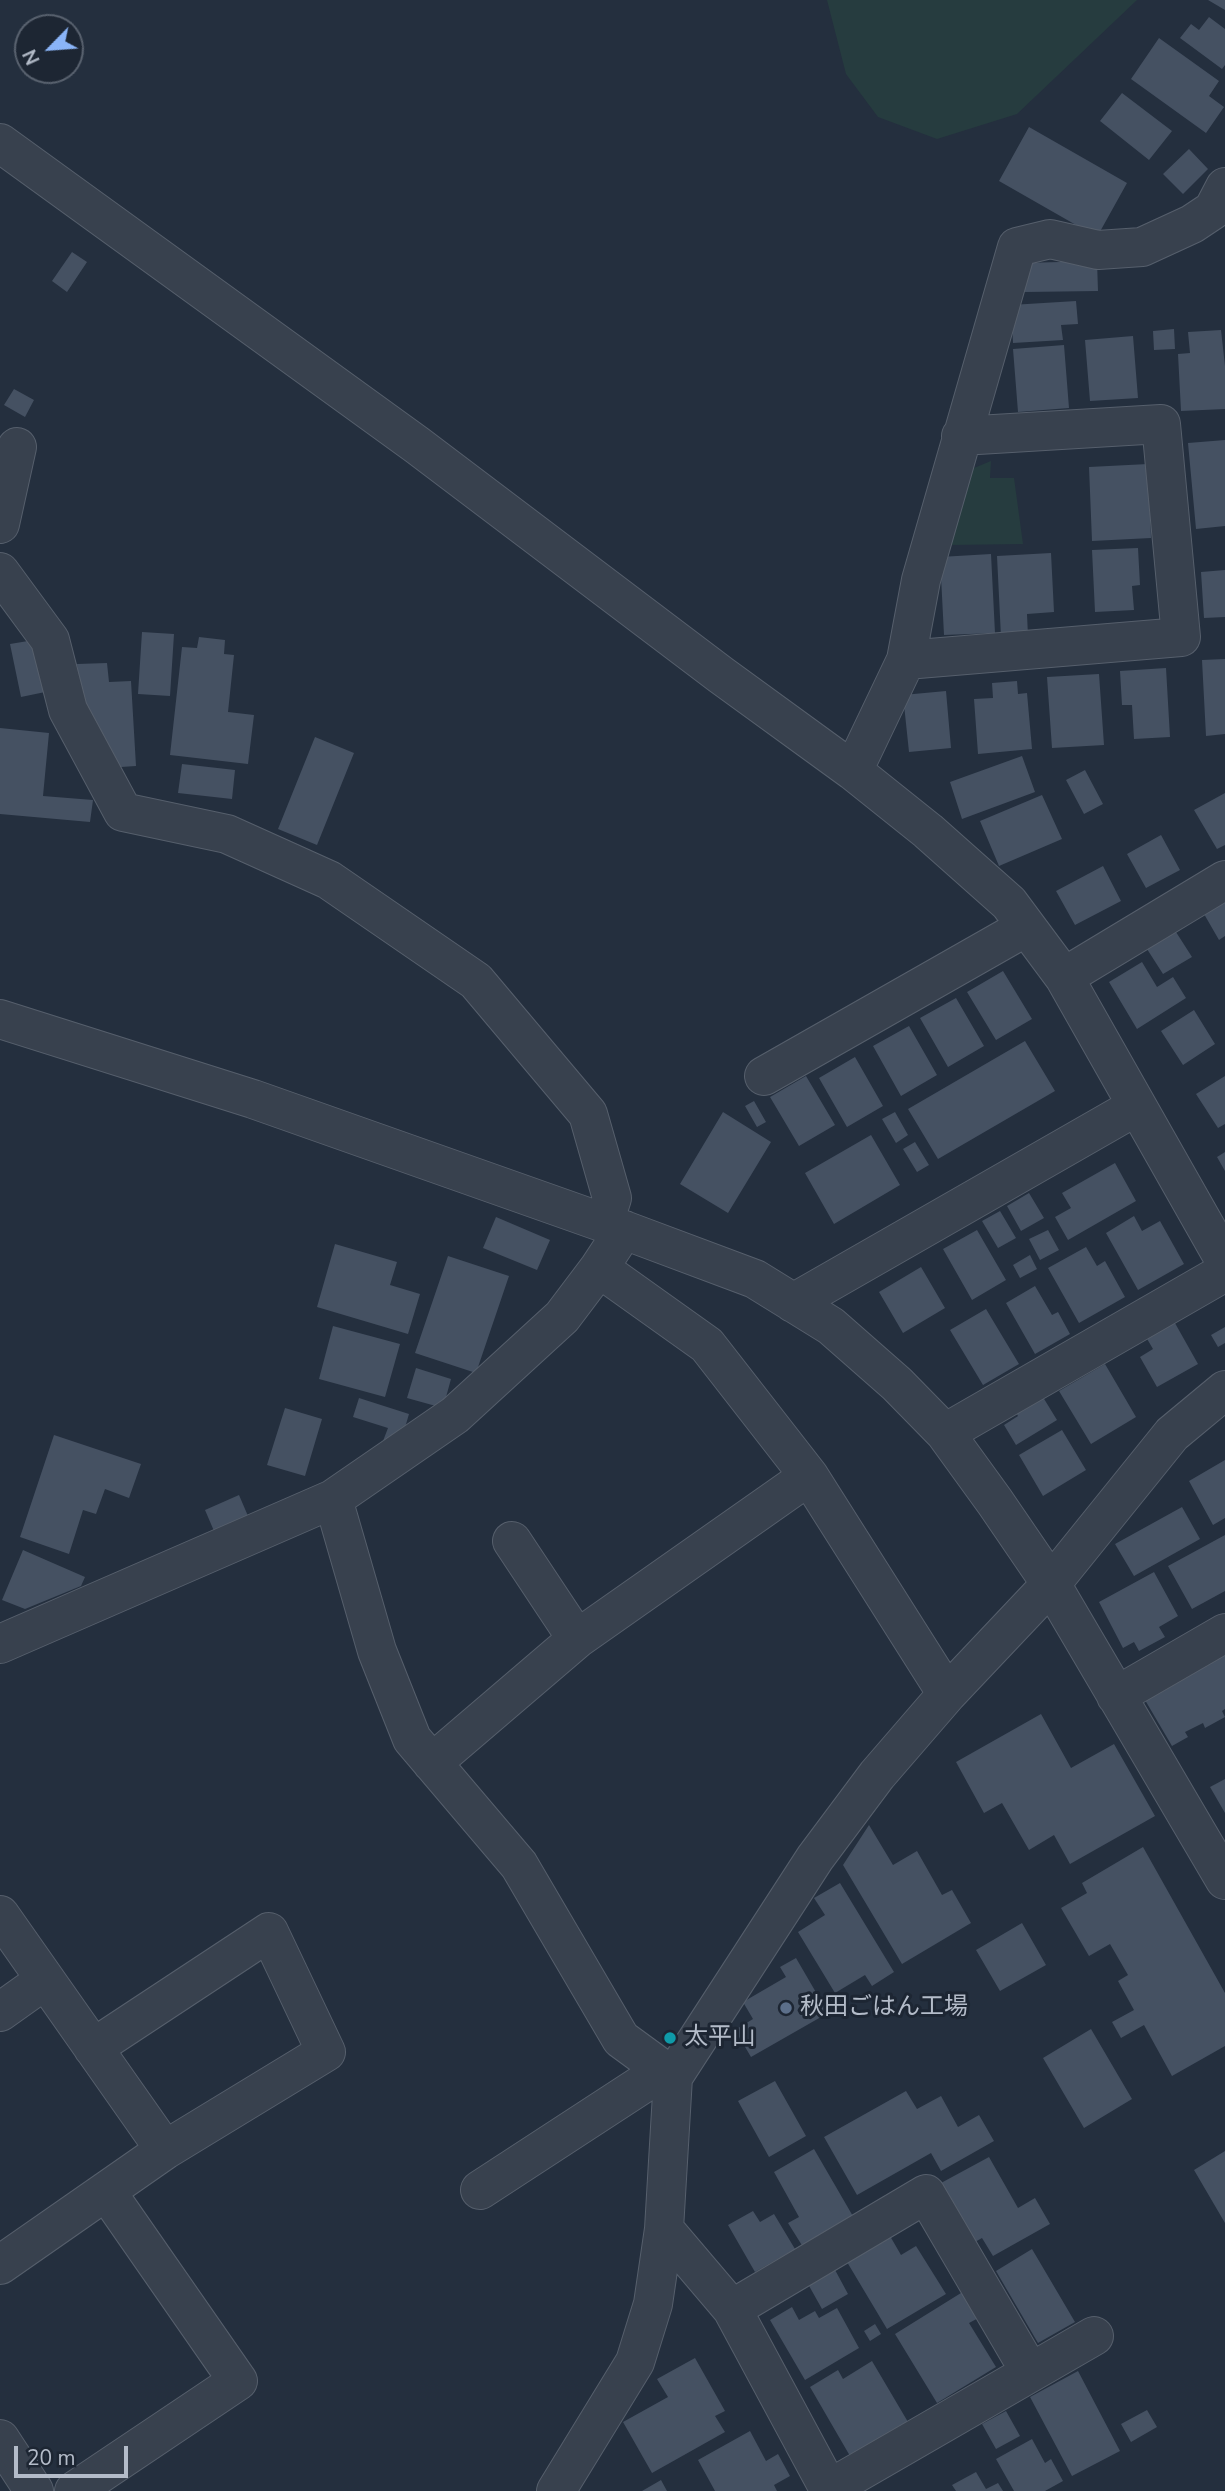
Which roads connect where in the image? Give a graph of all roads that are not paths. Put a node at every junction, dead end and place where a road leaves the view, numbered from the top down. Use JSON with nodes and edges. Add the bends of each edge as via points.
{"nodes":[{"id":1,"x":0,"y":143,"type":"edge"},
{"id":2,"x":1225,"y":187,"type":"edge"},
{"id":3,"x":961,"y":436,"type":"junction"},
{"id":4,"x":18,"y":447,"type":"dead end"},
{"id":5,"x":0,"y":524,"type":"edge"},
{"id":6,"x":0,"y":572,"type":"edge"},
{"id":7,"x":906,"y":660,"type":"junction"},
{"id":8,"x":853,"y":771,"type":"junction"},
{"id":9,"x":1225,"y":880,"type":"edge"},
{"id":10,"x":1026,"y":927,"type":"junction"},
{"id":11,"x":1063,"y":977,"type":"junction"},
{"id":12,"x":0,"y":1019,"type":"edge"},
{"id":13,"x":764,"y":1076,"type":"dead end"},
{"id":14,"x":1137,"y":1106,"type":"junction"},
{"id":15,"x":614,"y":1226,"type":"junction"},
{"id":16,"x":1225,"y":1261,"type":"edge"},
{"id":17,"x":599,"y":1268,"type":"junction"},
{"id":18,"x":1225,"y":1272,"type":"edge"},
{"id":19,"x":793,"y":1303,"type":"junction"},
{"id":20,"x":1225,"y":1390,"type":"edge"},
{"id":21,"x":945,"y":1433,"type":"junction"},
{"id":22,"x":809,"y":1476,"type":"junction"},
{"id":23,"x":333,"y":1499,"type":"junction"},
{"id":24,"x":512,"y":1541,"type":"dead end"},
{"id":25,"x":1051,"y":1584,"type":"junction"},
{"id":26,"x":1225,"y":1633,"type":"edge"},
{"id":27,"x":577,"y":1639,"type":"junction"},
{"id":28,"x":0,"y":1644,"type":"edge"},
{"id":29,"x":947,"y":1694,"type":"junction"},
{"id":30,"x":1116,"y":1696,"type":"junction"},
{"id":31,"x":432,"y":1763,"type":"junction"},
{"id":32,"x":1225,"y":1880,"type":"edge"},
{"id":33,"x":0,"y":1915,"type":"edge"},
{"id":34,"x":46,"y":1980,"type":"junction"},
{"id":35,"x":0,"y":2012,"type":"edge"},
{"id":36,"x":93,"y":2048,"type":"junction"},
{"id":37,"x":668,"y":2073,"type":"junction"},
{"id":38,"x":165,"y":2150,"type":"junction"},
{"id":39,"x":480,"y":2190,"type":"dead end"},
{"id":40,"x":106,"y":2191,"type":"junction"},
{"id":41,"x":664,"y":2229,"type":"junction"},
{"id":42,"x":0,"y":2265,"type":"edge"},
{"id":43,"x":732,"y":2309,"type":"junction"},
{"id":44,"x":1094,"y":2336,"type":"dead end"},
{"id":45,"x":1030,"y":2372,"type":"junction"},
{"id":46,"x":0,"y":2439,"type":"edge"},
{"id":47,"x":88,"y":2487,"type":"edge"},
{"id":48,"x":558,"y":2490,"type":"edge"},
{"id":49,"x":830,"y":2490,"type":"edge"},
{"id":50,"x":34,"y":2491,"type":"edge"}],
"edges":[{"from":1,"to":8,"type":"street","via":[[417,445]]},
{"from":2,"to":3,"type":"street","via":[[1213,210],[1192,225],[1142,247],[1098,250],[1050,239],[1017,247]]},
{"from":3,"to":7,"type":"street","via":[[921,580]]},
{"from":3,"to":7,"type":"street","via":[[1161,424],[1181,637]]},
{"from":4,"to":5,"type":"street"},
{"from":6,"to":15,"type":"street","via":[[50,640],[68,710],[123,812],[227,834],[329,880],[476,981],[588,1114],[612,1198]]},
{"from":7,"to":8,"type":"street"},
{"from":8,"to":10,"type":"street","via":[[1009,903]]},
{"from":9,"to":11,"type":"street"},
{"from":10,"to":11,"type":"street"},
{"from":10,"to":13,"type":"street"},
{"from":11,"to":14,"type":"street"},
{"from":12,"to":15,"type":"street","via":[[253,1099]]},
{"from":14,"to":16,"type":"street"},
{"from":14,"to":19,"type":"street"},
{"from":15,"to":17,"type":"street"},
{"from":15,"to":19,"type":"street","via":[[755,1279]]},
{"from":17,"to":22,"type":"street","via":[[707,1345]]},
{"from":17,"to":23,"type":"street","via":[[562,1317],[455,1415]]},
{"from":18,"to":21,"type":"street"},
{"from":19,"to":21,"type":"street","via":[[831,1326]]},
{"from":20,"to":25,"type":"street","via":[[1172,1434]]},
{"from":21,"to":25,"type":"street"},
{"from":22,"to":27,"type":"street"},
{"from":22,"to":29,"type":"street"},
{"from":23,"to":28,"type":"street"},
{"from":23,"to":31,"type":"street","via":[[377,1651],[412,1739]]},
{"from":24,"to":27,"type":"street"},
{"from":25,"to":29,"type":"street"},
{"from":25,"to":30,"type":"street"},
{"from":26,"to":30,"type":"street"},
{"from":27,"to":31,"type":"street"},
{"from":29,"to":37,"type":"street","via":[[877,1775],[815,1858]]},
{"from":30,"to":32,"type":"street"},
{"from":31,"to":37,"type":"street","via":[[519,1865],[621,2039]]},
{"from":33,"to":34,"type":"street"},
{"from":34,"to":35,"type":"street"},
{"from":34,"to":36,"type":"street"},
{"from":36,"to":38,"type":"street"},
{"from":36,"to":38,"type":"street","via":[[269,1932],[326,2052]]},
{"from":37,"to":39,"type":"street"},
{"from":37,"to":41,"type":"street"},
{"from":38,"to":40,"type":"street"},
{"from":40,"to":42,"type":"street"},
{"from":40,"to":47,"type":"street","via":[[237,2381]]},
{"from":41,"to":43,"type":"street"},
{"from":41,"to":48,"type":"street","via":[[653,2304],[635,2362]]},
{"from":43,"to":45,"type":"street","via":[[926,2194]]},
{"from":43,"to":49,"type":"street"},
{"from":44,"to":45,"type":"street"},
{"from":45,"to":49,"type":"street"},
{"from":46,"to":50,"type":"street"}]}
